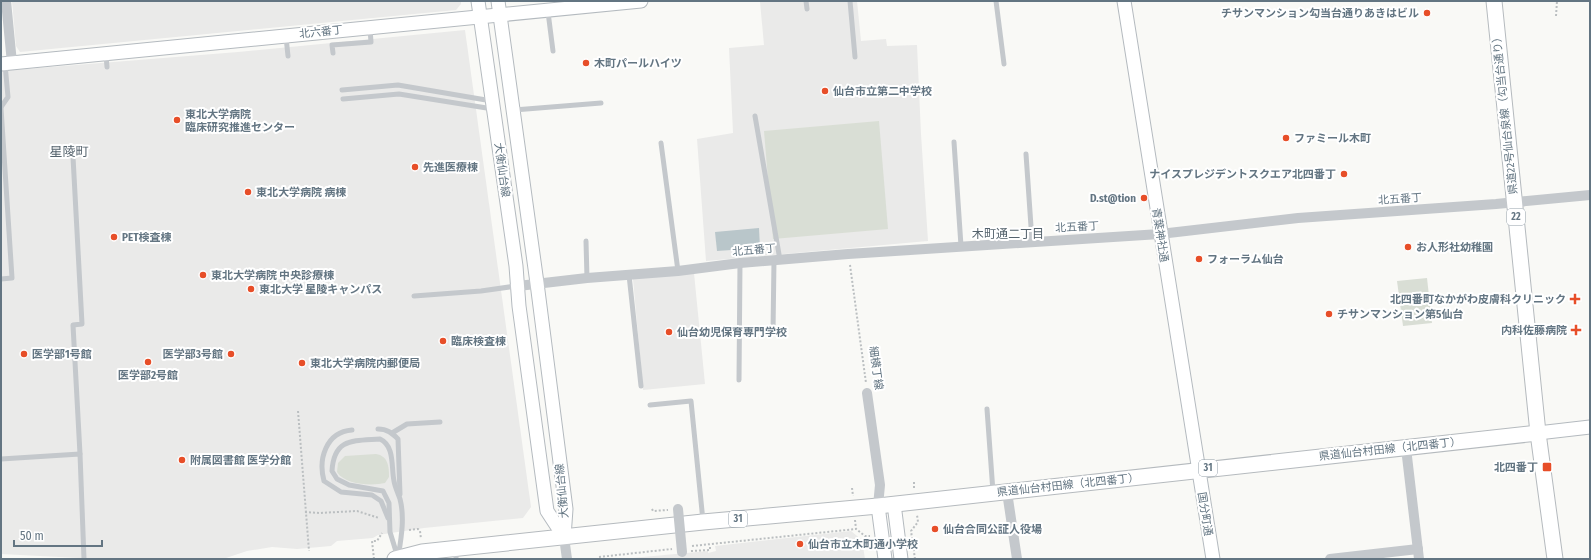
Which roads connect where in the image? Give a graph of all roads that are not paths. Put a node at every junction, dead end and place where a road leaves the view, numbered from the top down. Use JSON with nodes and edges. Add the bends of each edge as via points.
{"nodes":[{"id":1,"x":6,"y":1,"type":"edge"},
{"id":2,"x":478,"y":1,"type":"edge"},
{"id":3,"x":498,"y":1,"type":"edge"},
{"id":4,"x":641,"y":1,"type":"edge"},
{"id":5,"x":806,"y":1,"type":"edge"},
{"id":6,"x":850,"y":1,"type":"edge"},
{"id":7,"x":996,"y":1,"type":"edge"},
{"id":8,"x":1124,"y":1,"type":"edge"},
{"id":9,"x":1494,"y":1,"type":"edge"},
{"id":10,"x":568,"y":5,"type":"edge"},
{"id":11,"x":807,"y":9,"type":"dead end"},
{"id":12,"x":548,"y":11,"type":"junction"},
{"id":13,"x":500,"y":16,"type":"junction"},
{"id":14,"x":480,"y":17,"type":"junction"},
{"id":15,"x":370,"y":28,"type":"junction"},
{"id":16,"x":286,"y":36,"type":"junction"},
{"id":17,"x":553,"y":51,"type":"dead end"},
{"id":18,"x":333,"y":53,"type":"dead end"},
{"id":19,"x":106,"y":54,"type":"junction"},
{"id":20,"x":288,"y":56,"type":"dead end"},
{"id":21,"x":855,"y":57,"type":"dead end"},
{"id":22,"x":6,"y":63,"type":"edge"},
{"id":23,"x":1004,"y":64,"type":"dead end"},
{"id":24,"x":107,"y":67,"type":"dead end"},
{"id":25,"x":342,"y":90,"type":"dead end"},
{"id":26,"x":343,"y":99,"type":"dead end"},
{"id":27,"x":601,"y":103,"type":"dead end"},
{"id":28,"x":493,"y":105,"type":"junction"},
{"id":29,"x":1,"y":107,"type":"edge"},
{"id":30,"x":513,"y":110,"type":"junction"},
{"id":31,"x":755,"y":116,"type":"dead end"},
{"id":32,"x":954,"y":142,"type":"dead end"},
{"id":33,"x":661,"y":143,"type":"dead end"},
{"id":34,"x":1026,"y":154,"type":"dead end"},
{"id":35,"x":73,"y":157,"type":"dead end"},
{"id":36,"x":3,"y":163,"type":"edge"},
{"id":37,"x":1590,"y":195,"type":"edge"},
{"id":38,"x":1514,"y":203,"type":"junction"},
{"id":39,"x":1160,"y":234,"type":"junction"},
{"id":40,"x":586,"y":241,"type":"dead end"},
{"id":41,"x":1032,"y":242,"type":"junction"},
{"id":42,"x":961,"y":246,"type":"junction"},
{"id":43,"x":777,"y":260,"type":"junction"},
{"id":44,"x":740,"y":263,"type":"junction"},
{"id":45,"x":678,"y":271,"type":"junction"},
{"id":46,"x":629,"y":275,"type":"junction"},
{"id":47,"x":587,"y":278,"type":"junction"},
{"id":48,"x":1,"y":279,"type":"edge"},
{"id":49,"x":537,"y":283,"type":"junction"},
{"id":50,"x":518,"y":286,"type":"junction"},
{"id":51,"x":414,"y":296,"type":"dead end"},
{"id":52,"x":773,"y":332,"type":"dead end"},
{"id":53,"x":739,"y":380,"type":"dead end"},
{"id":54,"x":641,"y":386,"type":"dead end"},
{"id":55,"x":868,"y":392,"type":"road end"},
{"id":56,"x":650,"y":405,"type":"dead end"},
{"id":57,"x":987,"y":409,"type":"dead end"},
{"id":58,"x":440,"y":422,"type":"dead end"},
{"id":59,"x":1590,"y":427,"type":"edge"},
{"id":60,"x":378,"y":429,"type":"dead end"},
{"id":61,"x":352,"y":430,"type":"dead end"},
{"id":62,"x":392,"y":433,"type":"junction"},
{"id":63,"x":1538,"y":433,"type":"junction"},
{"id":64,"x":1406,"y":448,"type":"junction"},
{"id":65,"x":80,"y":454,"type":"junction"},
{"id":66,"x":1,"y":459,"type":"edge"},
{"id":67,"x":1198,"y":470,"type":"junction"},
{"id":68,"x":880,"y":485,"type":"junction"},
{"id":69,"x":1000,"y":492,"type":"junction"},
{"id":70,"x":400,"y":500,"type":"junction"},
{"id":71,"x":894,"y":504,"type":"junction"},
{"id":72,"x":878,"y":506,"type":"junction"},
{"id":73,"x":678,"y":509,"type":"dead end"},
{"id":74,"x":390,"y":520,"type":"junction"},
{"id":75,"x":703,"y":522,"type":"junction"},
{"id":76,"x":564,"y":537,"type":"junction"},
{"id":77,"x":682,"y":549,"type":"road end"},
{"id":78,"x":456,"y":554,"type":"edge"},
{"id":79,"x":1419,"y":554,"type":"edge"},
{"id":80,"x":84,"y":559,"type":"edge"},
{"id":81,"x":397,"y":559,"type":"edge"},
{"id":82,"x":567,"y":559,"type":"edge"},
{"id":83,"x":885,"y":559,"type":"edge"},
{"id":84,"x":901,"y":559,"type":"edge"},
{"id":85,"x":1017,"y":559,"type":"edge"},
{"id":86,"x":1213,"y":559,"type":"edge"},
{"id":87,"x":1330,"y":559,"type":"edge"},
{"id":88,"x":1555,"y":559,"type":"edge"}],
"edges":[{"from":1,"to":22,"type":"street"},
{"from":2,"to":14,"type":"street","name":"大衡仙台線"},
{"from":3,"to":13,"type":"street","name":"大衡仙台線"},
{"from":4,"to":10,"type":"street","name":"北六番丁"},
{"from":5,"to":11,"type":"lane"},
{"from":6,"to":21,"type":"lane"},
{"from":7,"to":23,"type":"lane"},
{"from":8,"to":39,"type":"street","name":"青葉神社通"},
{"from":9,"to":38,"type":"main road","name":"県道22号仙台泉線（勾当台通り）","number":"22"},
{"from":10,"to":12,"type":"street","name":"北六番丁"},
{"from":12,"to":13,"type":"street","name":"北六番丁"},
{"from":12,"to":17,"type":"lane"},
{"from":13,"to":14,"type":"street","name":"北六番丁"},
{"from":13,"to":30,"type":"street","name":"大衡仙台線"},
{"from":14,"to":15,"type":"street","name":"北六番丁"},
{"from":14,"to":28,"type":"street","name":"大衡仙台線"},
{"from":15,"to":16,"type":"street","name":"北六番丁"},
{"from":15,"to":18,"type":"lane","via":[[371,42],[332,45]]},
{"from":16,"to":19,"type":"street","name":"北六番丁"},
{"from":16,"to":20,"type":"lane"},
{"from":19,"to":22,"type":"street","name":"北六番丁"},
{"from":19,"to":24,"type":"lane"},
{"from":22,"to":29,"type":"lane","via":[[8,97]]},
{"from":25,"to":28,"type":"lane","via":[[398,85]]},
{"from":26,"to":28,"type":"lane","via":[[399,94]]},
{"from":27,"to":30,"type":"lane"},
{"from":28,"to":50,"type":"street","name":"大衡仙台線"},
{"from":29,"to":36,"type":"lane"},
{"from":30,"to":49,"type":"street","name":"大衡仙台線"},
{"from":31,"to":43,"type":"lane"},
{"from":32,"to":42,"type":"lane"},
{"from":33,"to":45,"type":"lane"},
{"from":34,"to":41,"type":"lane"},
{"from":35,"to":65,"type":"lane","via":[[82,324],[73,324]]},
{"from":36,"to":48,"type":"lane","via":[[12,278]]},
{"from":37,"to":38,"type":"street","name":"北五番丁"},
{"from":38,"to":39,"type":"street","name":"北五番丁","via":[[1298,218]]},
{"from":38,"to":63,"type":"main road","name":"県道22号仙台泉線（勾当台通り）","number":"22"},
{"from":39,"to":41,"type":"street","name":"北五番丁"},
{"from":39,"to":67,"type":"street","name":"青葉神社通"},
{"from":40,"to":47,"type":"lane"},
{"from":41,"to":42,"type":"street","name":"北五番丁"},
{"from":42,"to":43,"type":"street","name":"北五番丁"},
{"from":43,"to":44,"type":"street","name":"北五番丁"},
{"from":43,"to":52,"type":"lane"},
{"from":44,"to":45,"type":"street","name":"北五番丁"},
{"from":44,"to":53,"type":"lane"},
{"from":45,"to":46,"type":"street","name":"北五番丁"},
{"from":46,"to":47,"type":"street","name":"北五番丁"},
{"from":46,"to":54,"type":"lane"},
{"from":47,"to":49,"type":"street","name":"北五番丁"},
{"from":49,"to":50,"type":"street","name":"北五番丁"},
{"from":49,"to":76,"type":"street","name":"大衡仙台線","via":[[566,509]]},
{"from":50,"to":51,"type":"lane"},
{"from":50,"to":76,"type":"street","name":"大衡仙台線","via":[[547,511]]},
{"from":55,"to":68,"type":"street","name":"細横丁線"},
{"from":56,"to":75,"type":"lane","via":[[691,401]]},
{"from":57,"to":69,"type":"lane"},
{"from":58,"to":62,"type":"lane","via":[[407,424]]},
{"from":59,"to":63,"type":"street"},
{"from":60,"to":62,"type":"lane"},
{"from":61,"to":74,"type":"lane","via":[[337,434],[325,450],[321,471],[324,481],[341,492],[372,496],[381,501]]},
{"from":62,"to":70,"type":"lane","via":[[398,439]]},
{"from":63,"to":64,"type":"main road","name":"県道仙台村田線（北四番丁）","number":"31"},
{"from":63,"to":88,"type":"main road","name":"県道22号仙台泉線（勾当台通り）","number":"22"},
{"from":64,"to":67,"type":"main road","name":"県道仙台村田線（北四番丁）","number":"31"},
{"from":64,"to":79,"type":"street"},
{"from":65,"to":66,"type":"lane"},
{"from":65,"to":80,"type":"lane"},
{"from":67,"to":69,"type":"main road","name":"県道仙台村田線（北四番丁）","number":"31"},
{"from":67,"to":86,"type":"street","name":"国分町通"},
{"from":68,"to":71,"type":"street"},
{"from":68,"to":72,"type":"street","name":"細横丁線"},
{"from":69,"to":71,"type":"main road","name":"県道仙台村田線（北四番丁）","number":"31"},
{"from":69,"to":85,"type":"street"},
{"from":70,"to":74,"type":"lane","via":[[394,481],[390,448],[384,442],[351,441],[342,446],[334,456],[332,471],[337,479],[349,485],[382,491],[389,503]]},
{"from":70,"to":81,"type":"lane","via":[[402,531]]},
{"from":71,"to":72,"type":"main road","name":"県道仙台村田線（北四番丁）","number":"31"},
{"from":71,"to":84,"type":"street"},
{"from":72,"to":75,"type":"main road","name":"県道仙台村田線（北四番丁）","number":"31"},
{"from":72,"to":83,"type":"street"},
{"from":73,"to":77,"type":"street","bridge":true},
{"from":74,"to":81,"type":"lane","via":[[390,532]]},
{"from":75,"to":76,"type":"main road","name":"県道仙台村田線（北四番丁）","number":"31"},
{"from":76,"to":78,"type":"main road","number":"31","via":[[531,540]]},
{"from":76,"to":82,"type":"street"},
{"from":78,"to":81,"type":"main road","number":"31","via":[[422,552]]},
{"from":79,"to":87,"type":"street"}]}
